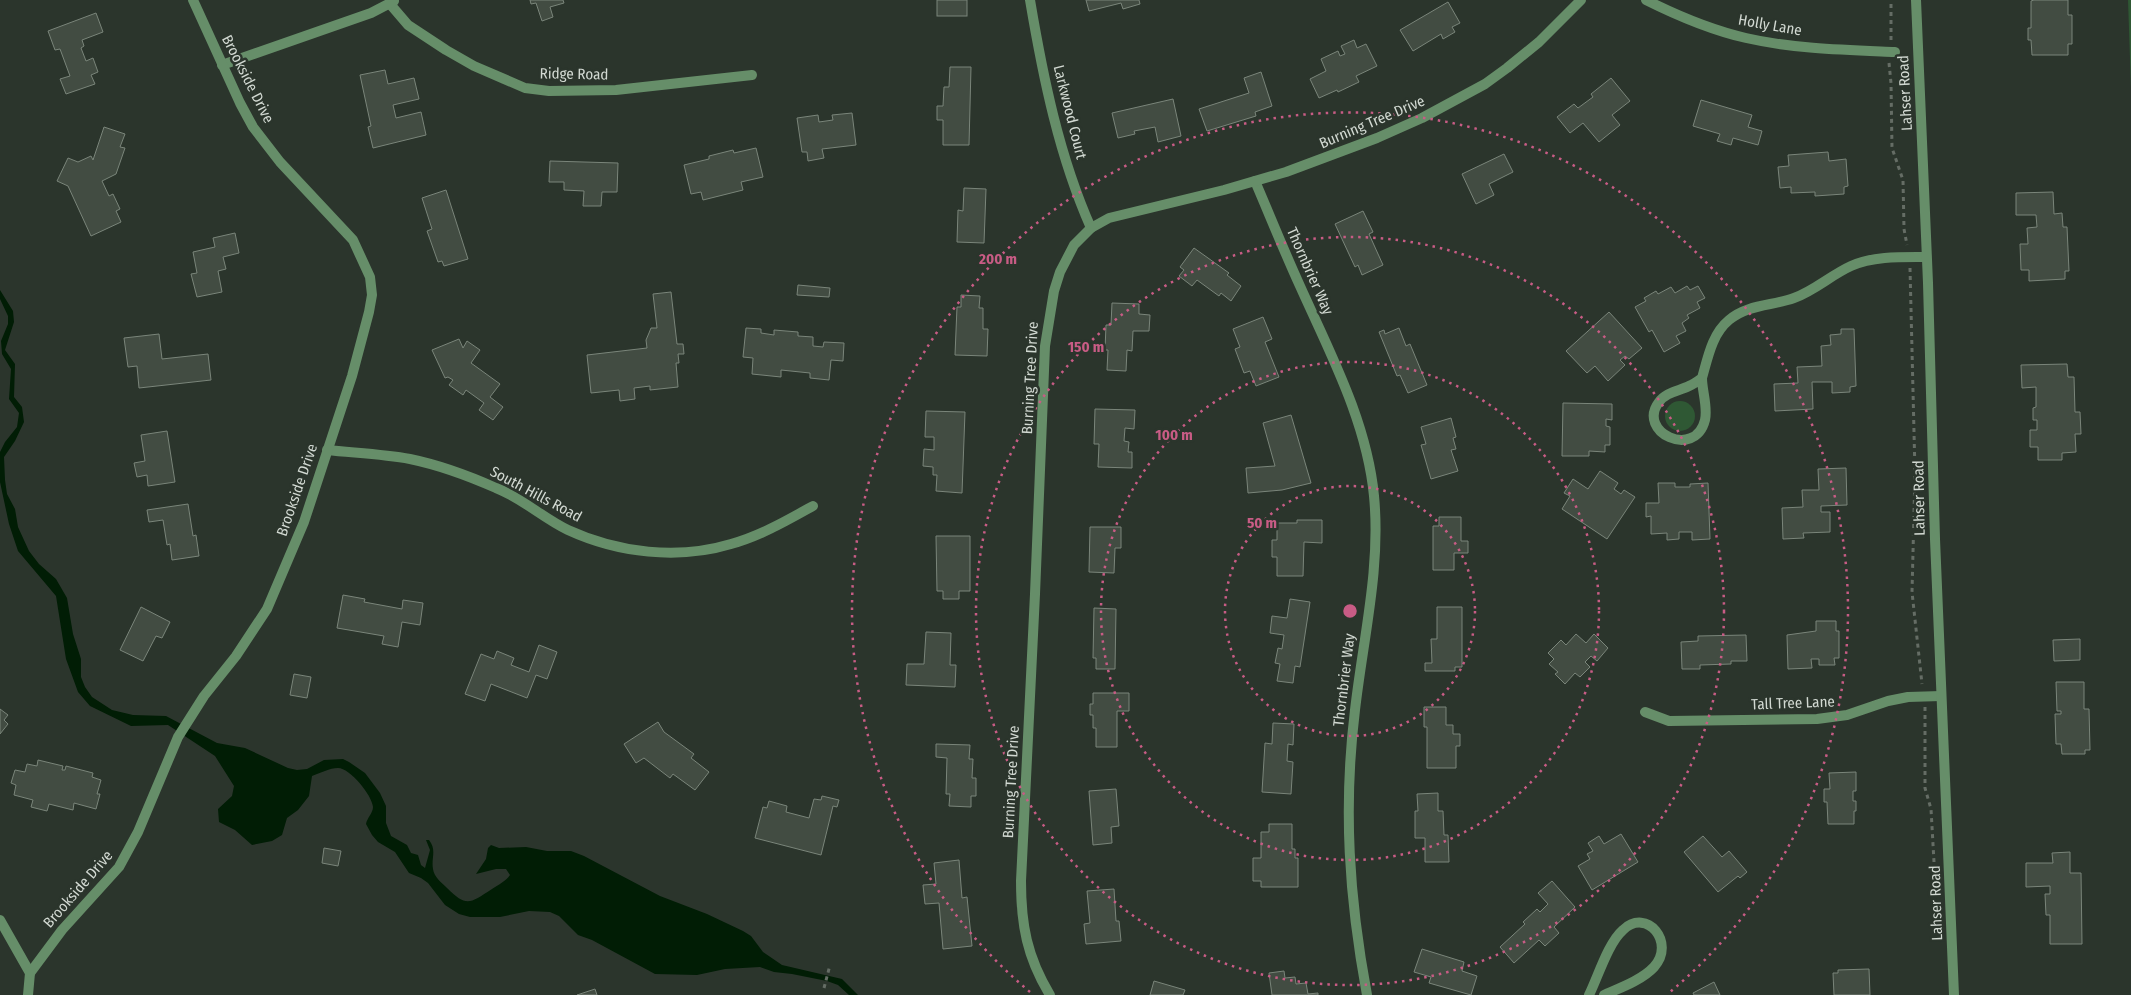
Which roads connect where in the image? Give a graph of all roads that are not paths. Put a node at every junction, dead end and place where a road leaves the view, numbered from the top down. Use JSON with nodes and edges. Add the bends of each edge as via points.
{"nodes":[{"id":1,"x":193,"y":0,"type":"edge"},
{"id":2,"x":1030,"y":0,"type":"edge"},
{"id":3,"x":1581,"y":0,"type":"edge"},
{"id":4,"x":1646,"y":0,"type":"edge"},
{"id":5,"x":1916,"y":0,"type":"edge"},
{"id":6,"x":392,"y":2,"type":"edge"},
{"id":7,"x":1891,"y":52,"type":"road end"},
{"id":8,"x":222,"y":65,"type":"junction"},
{"id":9,"x":752,"y":75,"type":"dead end"},
{"id":10,"x":1256,"y":181,"type":"junction"},
{"id":11,"x":1091,"y":228,"type":"junction"},
{"id":12,"x":1926,"y":257,"type":"junction"},
{"id":13,"x":1702,"y":378,"type":"junction"},
{"id":14,"x":327,"y":450,"type":"junction"},
{"id":15,"x":813,"y":506,"type":"dead end"},
{"id":16,"x":1941,"y":696,"type":"junction"},
{"id":17,"x":1645,"y":712,"type":"dead end"},
{"id":18,"x":0,"y":920,"type":"edge"},
{"id":19,"x":30,"y":973,"type":"junction"},
{"id":20,"x":28,"y":995,"type":"edge"},
{"id":21,"x":1050,"y":995,"type":"edge"},
{"id":22,"x":1367,"y":995,"type":"edge"},
{"id":23,"x":1589,"y":995,"type":"edge"},
{"id":24,"x":1604,"y":995,"type":"edge"},
{"id":25,"x":1954,"y":995,"type":"edge"}],
"edges":[{"from":1,"to":8,"type":"street","name":"Brookside Drive"},
{"from":2,"to":11,"type":"street","name":"Larkwood Court","via":[[1054,118]]},
{"from":3,"to":10,"type":"street","name":"Burning Tree Drive","via":[[1521,57],[1456,101],[1377,138]]},
{"from":4,"to":7,"type":"street","name":"Holly Lane","via":[[1695,22],[1745,38],[1787,45]]},
{"from":5,"to":12,"type":"street","name":"Lahser Road"},
{"from":6,"to":8,"type":"street","via":[[354,19]]},
{"from":6,"to":9,"type":"street","name":"Ridge Road","via":[[408,25],[446,50],[525,88],[616,90]]},
{"from":8,"to":14,"type":"street","name":"Brookside Drive","via":[[253,127],[280,162],[353,240],[370,277],[372,295],[364,336]]},
{"from":10,"to":11,"type":"street","name":"Burning Tree Drive","via":[[1109,218]]},
{"from":10,"to":22,"type":"street","name":"Thornbrier Way","via":[[1352,405],[1374,493],[1376,519],[1372,586],[1354,711],[1348,798],[1351,894]]},
{"from":11,"to":21,"type":"street","name":"Burning Tree Drive","via":[[1074,246],[1060,272],[1045,346],[1021,899],[1029,953]]},
{"from":12,"to":13,"type":"street","via":[[1863,262],[1794,298],[1740,312],[1718,332]]},
{"from":12,"to":16,"type":"street","name":"Lahser Road"},
{"from":13,"to":13,"type":"street","via":[[1666,395],[1657,405],[1656,425],[1664,435],[1675,440],[1690,439],[1701,430],[1706,415]]},
{"from":14,"to":15,"type":"street","name":"South Hills Road","via":[[411,459],[450,470],[499,488],[568,530],[637,550],[675,553],[731,544],[761,533]]},
{"from":14,"to":19,"type":"street","name":"Brookside Drive","via":[[304,522],[267,608],[178,737],[138,832],[119,867],[62,930]]},
{"from":16,"to":17,"type":"street","name":"Tall Tree Lane","via":[[1908,697],[1848,715],[1817,719],[1669,721]]},
{"from":16,"to":25,"type":"street","name":"Lahser Road"},
{"from":18,"to":19,"type":"street"},
{"from":19,"to":20,"type":"street"},
{"from":23,"to":24,"type":"street","via":[[1623,929],[1639,923],[1653,927],[1662,944],[1659,959],[1653,967]]}]}
